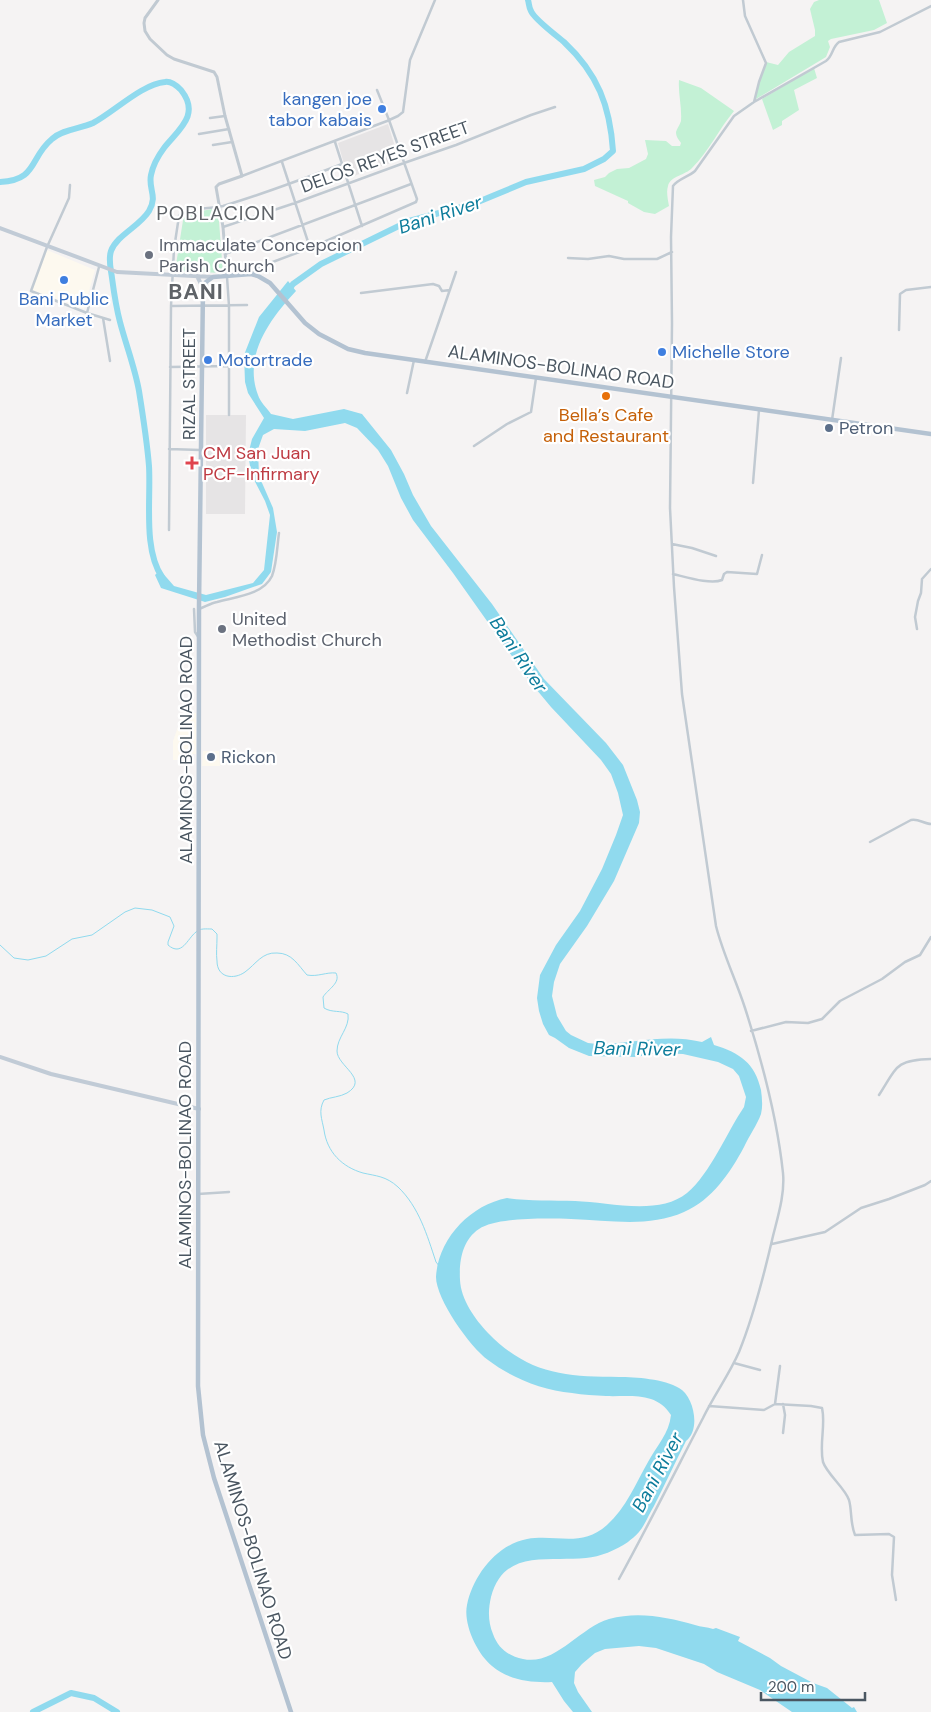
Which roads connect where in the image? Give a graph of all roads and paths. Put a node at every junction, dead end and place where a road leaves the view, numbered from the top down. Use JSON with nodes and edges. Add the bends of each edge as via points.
{"nodes":[{"id":1,"x":158,"y":0,"type":"edge"},
{"id":2,"x":435,"y":0,"type":"edge"},
{"id":3,"x":743,"y":0,"type":"edge"},
{"id":4,"x":931,"y":6,"type":"edge"},
{"id":5,"x":377,"y":90,"type":"dead end"},
{"id":6,"x":754,"y":102,"type":"junction"},
{"id":7,"x":555,"y":107,"type":"dead end"},
{"id":8,"x":225,"y":116,"type":"junction"},
{"id":9,"x":210,"y":118,"type":"dead end"},
{"id":10,"x":390,"y":120,"type":"junction"},
{"id":11,"x":229,"y":129,"type":"junction"},
{"id":12,"x":199,"y":134,"type":"dead end"},
{"id":13,"x":335,"y":141,"type":"junction"},
{"id":14,"x":232,"y":142,"type":"junction"},
{"id":15,"x":213,"y":144,"type":"dead end"},
{"id":16,"x":282,"y":162,"type":"junction"},
{"id":17,"x":404,"y":163,"type":"junction"},
{"id":18,"x":342,"y":164,"type":"junction"},
{"id":19,"x":242,"y":176,"type":"junction"},
{"id":20,"x":289,"y":184,"type":"junction"},
{"id":21,"x":348,"y":184,"type":"junction"},
{"id":22,"x":411,"y":184,"type":"junction"},
{"id":23,"x":70,"y":185,"type":"dead end"},
{"id":24,"x":296,"y":203,"type":"junction"},
{"id":25,"x":356,"y":206,"type":"junction"},
{"id":26,"x":220,"y":207,"type":"junction"},
{"id":27,"x":223,"y":226,"type":"junction"},
{"id":28,"x":303,"y":226,"type":"junction"},
{"id":29,"x":362,"y":226,"type":"junction"},
{"id":30,"x":0,"y":228,"type":"edge"},
{"id":31,"x":47,"y":247,"type":"junction"},
{"id":32,"x":310,"y":248,"type":"junction"},
{"id":33,"x":672,"y":252,"type":"junction"},
{"id":34,"x":225,"y":254,"type":"junction"},
{"id":35,"x":568,"y":258,"type":"dead end"},
{"id":36,"x":100,"y":267,"type":"junction"},
{"id":37,"x":456,"y":272,"type":"dead end"},
{"id":38,"x":250,"y":274,"type":"junction"},
{"id":39,"x":173,"y":275,"type":"junction"},
{"id":40,"x":198,"y":276,"type":"junction"},
{"id":41,"x":227,"y":276,"type":"junction"},
{"id":42,"x":213,"y":277,"type":"junction"},
{"id":43,"x":931,"y":287,"type":"edge"},
{"id":44,"x":203,"y":288,"type":"junction"},
{"id":45,"x":450,"y":290,"type":"junction"},
{"id":46,"x":361,"y":293,"type":"dead end"},
{"id":47,"x":203,"y":305,"type":"junction"},
{"id":48,"x":247,"y":305,"type":"dead end"},
{"id":49,"x":171,"y":306,"type":"junction"},
{"id":50,"x":230,"y":306,"type":"junction"},
{"id":51,"x":87,"y":312,"type":"junction"},
{"id":52,"x":103,"y":318,"type":"junction"},
{"id":53,"x":110,"y":320,"type":"dead end"},
{"id":54,"x":899,"y":330,"type":"dead end"},
{"id":55,"x":841,"y":358,"type":"dead end"},
{"id":56,"x":414,"y":360,"type":"junction"},
{"id":57,"x":110,"y":361,"type":"dead end"},
{"id":58,"x":425,"y":362,"type":"junction"},
{"id":59,"x":170,"y":366,"type":"junction"},
{"id":60,"x":202,"y":366,"type":"junction"},
{"id":61,"x":230,"y":366,"type":"junction"},
{"id":62,"x":536,"y":377,"type":"junction"},
{"id":63,"x":407,"y":393,"type":"dead end"},
{"id":64,"x":672,"y":396,"type":"junction"},
{"id":65,"x":759,"y":410,"type":"junction"},
{"id":66,"x":229,"y":415,"type":"dead end"},
{"id":67,"x":832,"y":420,"type":"junction"},
{"id":68,"x":931,"y":434,"type":"edge"},
{"id":69,"x":474,"y":446,"type":"dead end"},
{"id":70,"x":169,"y":449,"type":"junction"},
{"id":71,"x":202,"y":450,"type":"junction"},
{"id":72,"x":754,"y":483,"type":"dead end"},
{"id":73,"x":169,"y":530,"type":"dead end"},
{"id":74,"x":279,"y":533,"type":"dead end"},
{"id":75,"x":672,"y":544,"type":"junction"},
{"id":76,"x":762,"y":555,"type":"dead end"},
{"id":77,"x":716,"y":556,"type":"dead end"},
{"id":78,"x":931,"y":569,"type":"edge"},
{"id":79,"x":674,"y":574,"type":"junction"},
{"id":80,"x":200,"y":585,"type":"joint"},
{"id":81,"x":198,"y":608,"type":"junction"},
{"id":82,"x":917,"y":629,"type":"dead end"},
{"id":83,"x":931,"y":824,"type":"edge"},
{"id":84,"x":870,"y":842,"type":"dead end"},
{"id":85,"x":931,"y":937,"type":"edge"},
{"id":86,"x":751,"y":1031,"type":"junction"},
{"id":87,"x":0,"y":1057,"type":"edge"},
{"id":88,"x":931,"y":1058,"type":"edge"},
{"id":89,"x":879,"y":1094,"type":"dead end"},
{"id":90,"x":199,"y":1109,"type":"junction"},
{"id":91,"x":931,"y":1181,"type":"edge"},
{"id":92,"x":228,"y":1192,"type":"dead end"},
{"id":93,"x":198,"y":1194,"type":"junction"},
{"id":94,"x":771,"y":1244,"type":"junction"},
{"id":95,"x":734,"y":1363,"type":"junction"},
{"id":96,"x":780,"y":1366,"type":"dead end"},
{"id":97,"x":760,"y":1370,"type":"dead end"},
{"id":98,"x":775,"y":1404,"type":"junction"},
{"id":99,"x":783,"y":1404,"type":"junction"},
{"id":100,"x":709,"y":1406,"type":"junction"},
{"id":101,"x":783,"y":1433,"type":"dead end"},
{"id":102,"x":620,"y":1579,"type":"dead end"},
{"id":103,"x":896,"y":1600,"type":"dead end"},
{"id":104,"x":291,"y":1712,"type":"edge"}],
"edges":[{"from":1,"to":8,"type":"street","via":[[145,18],[145,30],[150,39],[174,59],[214,72]]},
{"from":2,"to":10,"type":"street","via":[[410,60],[403,112]]},
{"from":3,"to":6,"type":"street","via":[[745,16],[766,63]]},
{"from":4,"to":6,"type":"street","via":[[880,32],[839,42],[826,61]]},
{"from":5,"to":10,"type":"street"},
{"from":6,"to":33,"type":"street","via":[[734,116],[694,171],[673,186]]},
{"from":7,"to":17,"type":"street","name":"DELOS REYES STREET"},
{"from":8,"to":9,"type":"street"},
{"from":8,"to":11,"type":"street"},
{"from":10,"to":13,"type":"street"},
{"from":10,"to":17,"type":"street"},
{"from":11,"to":12,"type":"street"},
{"from":11,"to":14,"type":"street"},
{"from":13,"to":16,"type":"street"},
{"from":13,"to":18,"type":"street"},
{"from":14,"to":15,"type":"street"},
{"from":14,"to":19,"type":"street"},
{"from":16,"to":19,"type":"street"},
{"from":16,"to":20,"type":"street"},
{"from":17,"to":21,"type":"street","name":"DELOS REYES STREET"},
{"from":17,"to":22,"type":"street"},
{"from":18,"to":20,"type":"street"},
{"from":18,"to":21,"type":"street"},
{"from":19,"to":26,"type":"street","via":[[217,185]]},
{"from":20,"to":24,"type":"street"},
{"from":20,"to":26,"type":"street"},
{"from":21,"to":24,"type":"street","name":"DELOS REYES STREET"},
{"from":21,"to":25,"type":"street"},
{"from":22,"to":25,"type":"street"},
{"from":22,"to":29,"type":"street","via":[[416,202]]},
{"from":23,"to":31,"type":"street","via":[[69,198]]},
{"from":24,"to":27,"type":"street","name":"DELOS REYES STREET"},
{"from":24,"to":28,"type":"street"},
{"from":25,"to":28,"type":"street"},
{"from":25,"to":29,"type":"street"},
{"from":26,"to":27,"type":"street"},
{"from":26,"to":39,"type":"street","via":[[180,214]]},
{"from":27,"to":34,"type":"street"},
{"from":28,"to":32,"type":"street"},
{"from":28,"to":34,"type":"street"},
{"from":29,"to":32,"type":"street"},
{"from":30,"to":31,"type":"main road"},
{"from":31,"to":36,"type":"main road"},
{"from":31,"to":51,"type":"street","via":[[31,291]]},
{"from":32,"to":38,"type":"street","via":[[262,266]]},
{"from":33,"to":35,"type":"street","via":[[657,259]]},
{"from":33,"to":64,"type":"street"},
{"from":34,"to":41,"type":"street"},
{"from":36,"to":39,"type":"main road","via":[[117,272]]},
{"from":36,"to":51,"type":"street"},
{"from":37,"to":45,"type":"street"},
{"from":38,"to":41,"type":"main road"},
{"from":38,"to":56,"type":"main road","name":"ALAMINOS-BOLINAO ROAD","via":[[265,280],[304,324],[319,334],[365,353]]},
{"from":39,"to":40,"type":"main road"},
{"from":39,"to":49,"type":"street"},
{"from":40,"to":42,"type":"main road"},
{"from":40,"to":44,"type":"main road"},
{"from":41,"to":42,"type":"main road"},
{"from":41,"to":50,"type":"street"},
{"from":42,"to":44,"type":"main road"},
{"from":43,"to":54,"type":"street","via":[[906,290],[900,294]]},
{"from":44,"to":47,"type":"main road","name":"RIZAL STREET"},
{"from":45,"to":46,"type":"street","via":[[442,291],[434,284]]},
{"from":45,"to":58,"type":"street"},
{"from":47,"to":49,"type":"street"},
{"from":47,"to":50,"type":"street"},
{"from":47,"to":60,"type":"main road","name":"RIZAL STREET"},
{"from":48,"to":50,"type":"street"},
{"from":49,"to":59,"type":"street"},
{"from":50,"to":61,"type":"street"},
{"from":51,"to":52,"type":"street"},
{"from":52,"to":53,"type":"street"},
{"from":52,"to":57,"type":"street"},
{"from":55,"to":67,"type":"street"},
{"from":56,"to":58,"type":"main road","name":"ALAMINOS-BOLINAO ROAD"},
{"from":56,"to":63,"type":"street"},
{"from":58,"to":62,"type":"main road","name":"ALAMINOS-BOLINAO ROAD"},
{"from":59,"to":60,"type":"street"},
{"from":59,"to":70,"type":"street"},
{"from":60,"to":61,"type":"street"},
{"from":60,"to":71,"type":"main road","name":"RIZAL STREET"},
{"from":61,"to":66,"type":"street"},
{"from":62,"to":64,"type":"main road","name":"ALAMINOS-BOLINAO ROAD"},
{"from":62,"to":69,"type":"street","via":[[531,412]]},
{"from":64,"to":65,"type":"main road","name":"ALAMINOS-BOLINAO ROAD"},
{"from":64,"to":75,"type":"street"},
{"from":65,"to":67,"type":"main road","name":"ALAMINOS-BOLINAO ROAD"},
{"from":65,"to":72,"type":"street"},
{"from":67,"to":68,"type":"main road","name":"ALAMINOS-BOLINAO ROAD"},
{"from":70,"to":71,"type":"street"},
{"from":70,"to":73,"type":"street"},
{"from":71,"to":80,"type":"main road","name":"RIZAL STREET"},
{"from":74,"to":81,"type":"street","via":[[274,571],[265,585]]},
{"from":75,"to":77,"type":"street"},
{"from":75,"to":79,"type":"street"},
{"from":76,"to":79,"type":"street","via":[[757,574],[727,572],[722,580],[716,582]]},
{"from":78,"to":82,"type":"street","via":[[922,579],[915,617]]},
{"from":79,"to":86,"type":"street","via":[[682,694],[716,926]]},
{"from":80,"to":81,"type":"main road","name":"ALAMINOS-BOLINAO ROAD"},
{"from":81,"to":90,"type":"main road","name":"ALAMINOS-BOLINAO ROAD"},
{"from":83,"to":84,"type":"street","via":[[911,820]]},
{"from":85,"to":86,"type":"street","via":[[920,955],[840,1000],[822,1019],[808,1023],[786,1022]]},
{"from":86,"to":94,"type":"street","via":[[766,1078],[783,1174],[783,1192]]},
{"from":87,"to":90,"type":"main road","via":[[51,1074]]},
{"from":88,"to":89,"type":"street","via":[[900,1064]]},
{"from":90,"to":93,"type":"main road","name":"ALAMINOS-BOLINAO ROAD"},
{"from":91,"to":94,"type":"street","via":[[861,1208],[825,1232]]},
{"from":92,"to":93,"type":"street"},
{"from":93,"to":104,"type":"main road","name":"ALAMINOS-BOLINAO ROAD","via":[[198,1386],[203,1435],[214,1478]]},
{"from":94,"to":95,"type":"street"},
{"from":95,"to":97,"type":"street"},
{"from":95,"to":100,"type":"street"},
{"from":96,"to":98,"type":"street"},
{"from":98,"to":99,"type":"street"},
{"from":98,"to":100,"type":"street","via":[[764,1410]]},
{"from":99,"to":101,"type":"street"},
{"from":99,"to":103,"type":"street","via":[[822,1408],[823,1462],[849,1501],[855,1535],[889,1534],[894,1537],[892,1575]]},
{"from":100,"to":102,"type":"street"}]}
